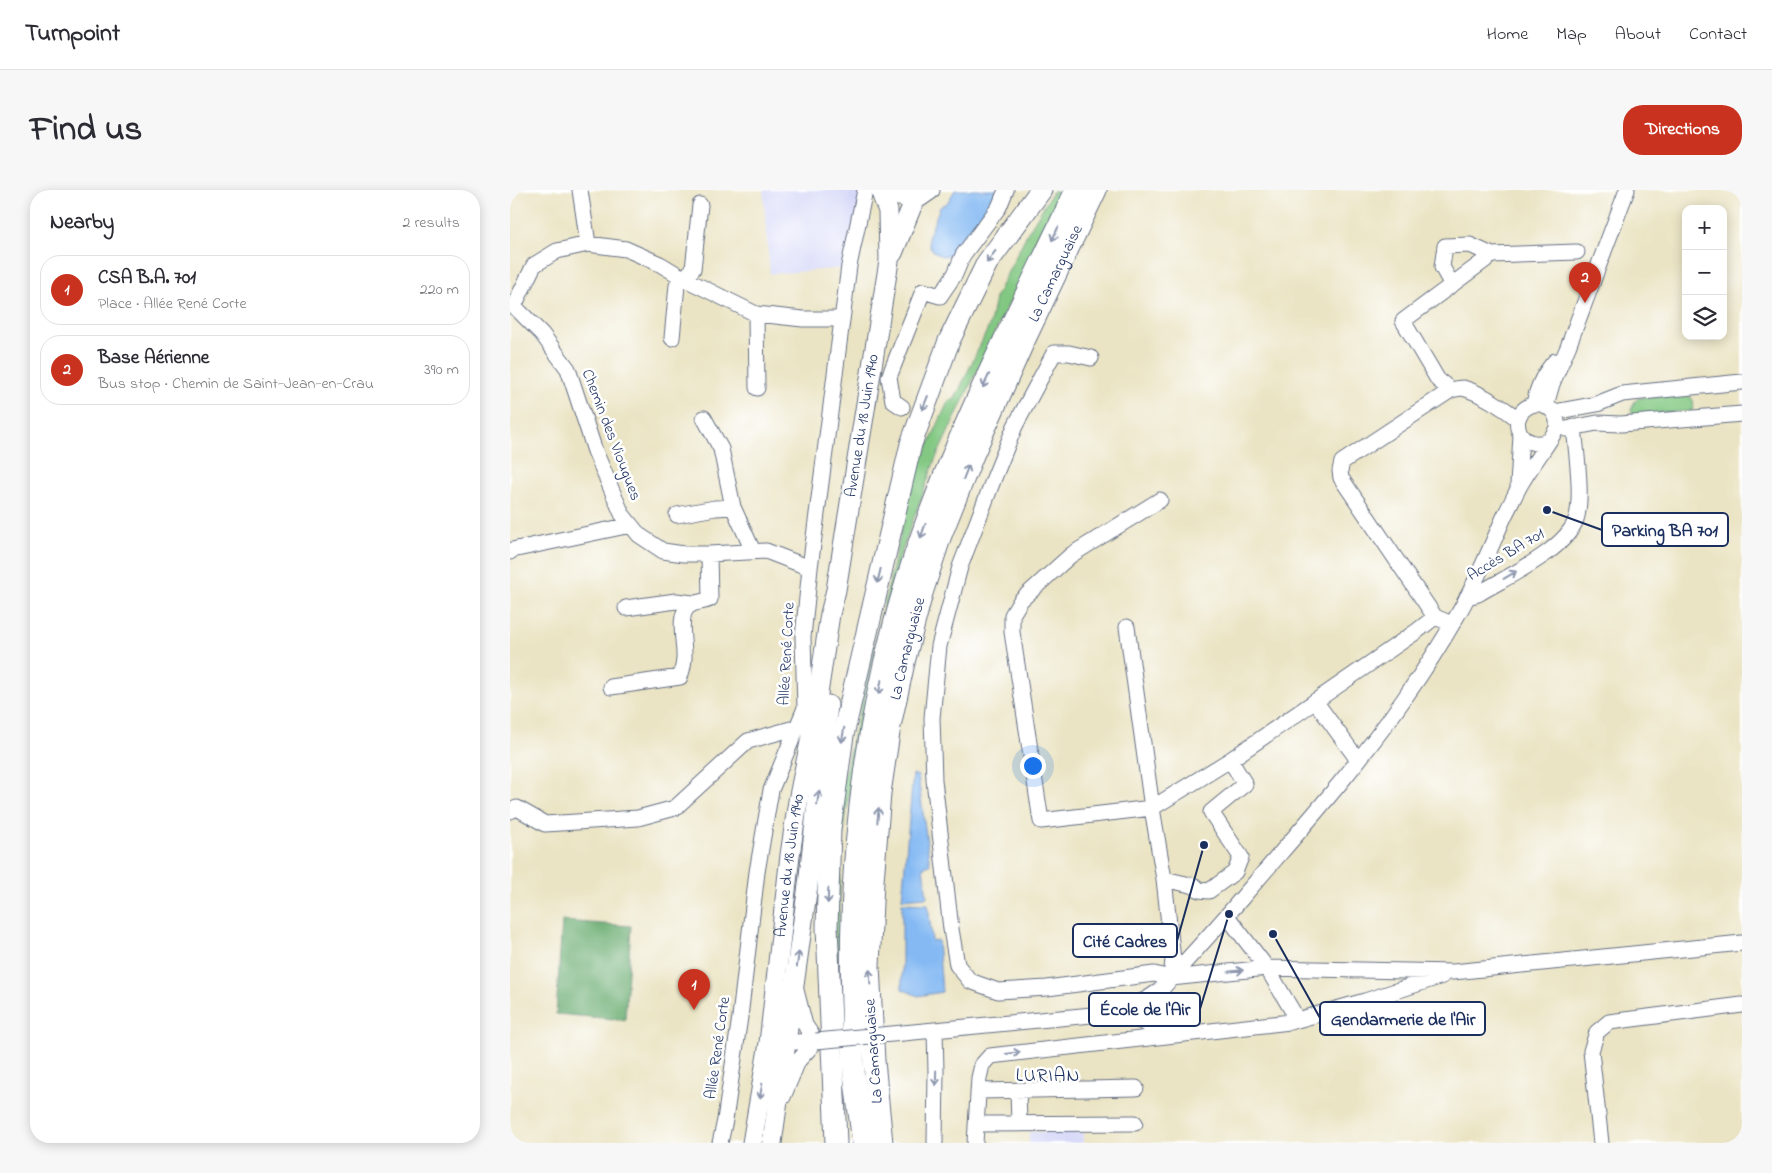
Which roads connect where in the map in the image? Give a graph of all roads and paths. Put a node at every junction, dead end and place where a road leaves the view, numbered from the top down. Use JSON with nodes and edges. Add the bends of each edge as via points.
{"nodes":[{"id":1,"x":580,"y":190,"type":"edge"},
{"id":2,"x":865,"y":190,"type":"edge"},
{"id":3,"x":880,"y":190,"type":"edge"},
{"id":4,"x":885,"y":190,"type":"edge"},
{"id":5,"x":1006,"y":190,"type":"edge"},
{"id":6,"x":1041,"y":190,"type":"edge"},
{"id":7,"x":1076,"y":190,"type":"edge"},
{"id":8,"x":1096,"y":190,"type":"edge"},
{"id":9,"x":1627,"y":190,"type":"edge"},
{"id":10,"x":926,"y":192,"type":"edge"},
{"id":11,"x":700,"y":204,"type":"dead end"},
{"id":12,"x":588,"y":244,"type":"junction"},
{"id":13,"x":1577,"y":252,"type":"dead end"},
{"id":14,"x":1492,"y":255,"type":"junction"},
{"id":15,"x":889,"y":261,"type":"junction"},
{"id":16,"x":685,"y":279,"type":"junction"},
{"id":17,"x":1452,"y":285,"type":"junction"},
{"id":18,"x":512,"y":306,"type":"edge"},
{"id":19,"x":756,"y":314,"type":"junction"},
{"id":20,"x":842,"y":320,"type":"junction"},
{"id":21,"x":672,"y":338,"type":"dead end"},
{"id":22,"x":1091,"y":358,"type":"dead end"},
{"id":23,"x":1742,"y":382,"type":"edge"},
{"id":24,"x":757,"y":388,"type":"dead end"},
{"id":25,"x":1451,"y":390,"type":"junction"},
{"id":26,"x":1545,"y":407,"type":"junction"},
{"id":27,"x":902,"y":408,"type":"dead end"},
{"id":28,"x":1742,"y":414,"type":"edge"},
{"id":29,"x":704,"y":418,"type":"dead end"},
{"id":30,"x":1518,"y":419,"type":"junction"},
{"id":31,"x":1574,"y":427,"type":"junction"},
{"id":32,"x":1521,"y":435,"type":"junction"},
{"id":33,"x":1552,"y":437,"type":"junction"},
{"id":34,"x":1518,"y":486,"type":"junction"},
{"id":35,"x":1160,"y":500,"type":"dead end"},
{"id":36,"x":733,"y":507,"type":"junction"},
{"id":37,"x":677,"y":516,"type":"dead end"},
{"id":38,"x":631,"y":525,"type":"junction"},
{"id":39,"x":753,"y":551,"type":"junction"},
{"id":40,"x":510,"y":552,"type":"edge"},
{"id":41,"x":709,"y":554,"type":"junction"},
{"id":42,"x":810,"y":568,"type":"junction"},
{"id":43,"x":836,"y":590,"type":"junction"},
{"id":44,"x":1467,"y":597,"type":"junction"},
{"id":45,"x":693,"y":604,"type":"junction"},
{"id":46,"x":626,"y":608,"type":"dead end"},
{"id":47,"x":1434,"y":617,"type":"junction"},
{"id":48,"x":1452,"y":624,"type":"junction"},
{"id":49,"x":1127,"y":627,"type":"dead end"},
{"id":50,"x":611,"y":687,"type":"dead end"},
{"id":51,"x":1315,"y":702,"type":"junction"},
{"id":52,"x":794,"y":732,"type":"junction"},
{"id":53,"x":1230,"y":760,"type":"junction"},
{"id":54,"x":1358,"y":760,"type":"junction"},
{"id":55,"x":512,"y":806,"type":"edge"},
{"id":56,"x":1152,"y":808,"type":"junction"},
{"id":57,"x":1164,"y":879,"type":"junction"},
{"id":58,"x":1227,"y":916,"type":"junction"},
{"id":59,"x":1742,"y":943,"type":"edge"},
{"id":60,"x":1266,"y":968,"type":"junction"},
{"id":61,"x":1453,"y":972,"type":"junction"},
{"id":62,"x":1171,"y":978,"type":"junction"},
{"id":63,"x":794,"y":982,"type":"junction"},
{"id":64,"x":1161,"y":990,"type":"junction"},
{"id":65,"x":1742,"y":1005,"type":"edge"},
{"id":66,"x":1113,"y":1013,"type":"junction"},
{"id":67,"x":1290,"y":1022,"type":"junction"},
{"id":68,"x":935,"y":1030,"type":"junction"},
{"id":69,"x":1173,"y":1035,"type":"junction"},
{"id":70,"x":816,"y":1041,"type":"junction"},
{"id":71,"x":778,"y":1043,"type":"junction"},
{"id":72,"x":874,"y":1061,"type":"junction"},
{"id":73,"x":1136,"y":1088,"type":"dead end"},
{"id":74,"x":1018,"y":1090,"type":"junction"},
{"id":75,"x":978,"y":1091,"type":"junction"},
{"id":76,"x":776,"y":1116,"type":"junction"},
{"id":77,"x":1135,"y":1123,"type":"dead end"},
{"id":78,"x":976,"y":1124,"type":"junction"},
{"id":79,"x":1019,"y":1124,"type":"junction"},
{"id":80,"x":720,"y":1143,"type":"edge"},
{"id":81,"x":752,"y":1143,"type":"edge"},
{"id":82,"x":772,"y":1143,"type":"edge"},
{"id":83,"x":836,"y":1143,"type":"edge"},
{"id":84,"x":863,"y":1143,"type":"edge"},
{"id":85,"x":882,"y":1143,"type":"edge"},
{"id":86,"x":891,"y":1143,"type":"edge"},
{"id":87,"x":935,"y":1143,"type":"edge"},
{"id":88,"x":975,"y":1143,"type":"edge"},
{"id":89,"x":1601,"y":1143,"type":"edge"}],
"edges":[{"from":1,"to":12,"type":"street"},
{"from":2,"to":20,"type":"street","name":"Allée René Corte","via":[[849,266]]},
{"from":3,"to":15,"type":"main road","name":"Avenue du 18 Juin 1940","via":[[888,211]]},
{"from":4,"to":10,"type":"main road","name":"Avenue du 18 Juin 1940","via":[[910,197]]},
{"from":5,"to":27,"type":"street","via":[[940,296],[923,291],[889,377],[893,401]]},
{"from":6,"to":83,"type":"highway","one_way":true,"via":[[987,264],[949,341],[919,419],[843,735],[830,829],[827,927]]},
{"from":7,"to":84,"type":"highway","name":"La Camarguaise","one_way":true,"via":[[955,448],[904,587],[888,648],[871,733],[853,885],[854,1062]]},
{"from":72,"to":8,"type":"highway","name":"La Camarguaise","one_way":true,"via":[[869,966],[873,882],[880,793],[905,658],[941,535],[973,455]]},
{"from":9,"to":26,"type":"street"},
{"from":10,"to":15,"type":"main road","name":"Avenue du 18 Juin 1940","via":[[914,201]]},
{"from":11,"to":16,"type":"street","via":[[693,269]]},
{"from":12,"to":16,"type":"street","via":[[626,249]]},
{"from":12,"to":18,"type":"street","via":[[557,252],[534,265]]},
{"from":13,"to":14,"type":"street"},
{"from":14,"to":17,"type":"street"},
{"from":14,"to":17,"type":"street","via":[[1470,245],[1446,246],[1442,267]]},
{"from":15,"to":43,"type":"main road","name":"Avenue du 18 Juin 1940"},
{"from":16,"to":19,"type":"street"},
{"from":16,"to":21,"type":"street","via":[[677,285]]},
{"from":17,"to":25,"type":"street","via":[[1403,321],[1438,380]]},
{"from":18,"to":38,"type":"street","name":"Chemin des Viougues","via":[[542,334],[568,369],[594,451],[622,514]]},
{"from":19,"to":20,"type":"street"},
{"from":19,"to":24,"type":"street"},
{"from":20,"to":42,"type":"street","name":"Allée René Corte"},
{"from":22,"to":62,"type":"street","via":[[1054,353],[1015,426],[960,567],[939,646],[932,718],[934,780],[951,929],[957,964],[970,981],[998,991],[1154,974]]},
{"from":23,"to":26,"type":"street","via":[[1622,394],[1597,404]]},
{"from":25,"to":30,"type":"street","via":[[1461,388],[1474,393]]},
{"from":25,"to":47,"type":"street","via":[[1342,462],[1340,471],[1341,478]]},
{"from":26,"to":30,"type":"street","via":[[1527,407]]},
{"from":26,"to":33,"type":"street","via":[[1557,426]]},
{"from":28,"to":31,"type":"street"},
{"from":29,"to":36,"type":"street","via":[[721,449]]},
{"from":30,"to":32,"type":"street"},
{"from":31,"to":33,"type":"street"},
{"from":44,"to":31,"type":"street","name":"Accès BA 701","one_way":true,"via":[[1478,594],[1550,551],[1564,539],[1576,521],[1579,497]]},
{"from":32,"to":33,"type":"street","via":[[1536,444]]},
{"from":32,"to":34,"type":"street"},
{"from":33,"to":34,"type":"street"},
{"from":34,"to":44,"type":"street"},
{"from":35,"to":56,"type":"street","via":[[1071,555],[1021,600],[1012,615],[1041,821]]},
{"from":36,"to":37,"type":"street"},
{"from":36,"to":39,"type":"street"},
{"from":38,"to":40,"type":"street"},
{"from":38,"to":41,"type":"street","name":"Chemin des Viougues","via":[[639,535],[663,551]]},
{"from":39,"to":41,"type":"street","name":"Chemin des Viougues"},
{"from":39,"to":42,"type":"street","name":"Chemin des Viougues","via":[[766,550]]},
{"from":41,"to":45,"type":"street","via":[[710,599]]},
{"from":42,"to":52,"type":"street","name":"Allée René Corte","via":[[804,637],[804,708]]},
{"from":63,"to":43,"type":"main road","name":"Avenue du 18 Juin 1940","one_way":true,"via":[[820,786],[836,631]]},
{"from":43,"to":71,"type":"main road","name":"Avenue du 18 Juin 1940","via":[[790,855]]},
{"from":44,"to":48,"type":"street"},
{"from":45,"to":46,"type":"street","via":[[676,601]]},
{"from":45,"to":50,"type":"street","via":[[686,608],[682,617],[684,657],[680,677]]},
{"from":47,"to":48,"type":"street"},
{"from":47,"to":51,"type":"street"},
{"from":48,"to":54,"type":"street","via":[[1404,699]]},
{"from":49,"to":56,"type":"street"},
{"from":51,"to":53,"type":"street"},
{"from":51,"to":54,"type":"street"},
{"from":52,"to":55,"type":"street","via":[[791,729],[748,740],[675,808],[638,818],[544,824]]},
{"from":52,"to":80,"type":"street","name":"Allée René Corte","via":[[771,790]]},
{"from":53,"to":56,"type":"street"},
{"from":53,"to":57,"type":"street","via":[[1245,784],[1211,812],[1241,857],[1235,872],[1208,891]]},
{"from":54,"to":58,"type":"street"},
{"from":56,"to":57,"type":"street"},
{"from":57,"to":62,"type":"street","via":[[1173,960]]},
{"from":58,"to":60,"type":"street"},
{"from":58,"to":62,"type":"street"},
{"from":59,"to":61,"type":"street"},
{"from":60,"to":61,"type":"street"},
{"from":62,"to":60,"type":"street","one_way":true},
{"from":60,"to":67,"type":"street","via":[[1293,1012]]},
{"from":61,"to":67,"type":"street"},
{"from":62,"to":64,"type":"street"},
{"from":63,"to":70,"type":"street","via":[[805,1025]]},
{"from":63,"to":71,"type":"main road","name":"Avenue du 18 Juin 1940"},
{"from":64,"to":66,"type":"street"},
{"from":64,"to":69,"type":"street"},
{"from":65,"to":89,"type":"street","via":[[1609,1022],[1598,1032],[1591,1051]]},
{"from":66,"to":68,"type":"street"},
{"from":66,"to":69,"type":"street"},
{"from":67,"to":69,"type":"street"},
{"from":68,"to":70,"type":"street","bridge":true},
{"from":68,"to":87,"type":"street","one_way":true},
{"from":75,"to":69,"type":"street","one_way":true,"via":[[982,1065],[990,1056]]},
{"from":70,"to":71,"type":"street"},
{"from":70,"to":76,"type":"street","via":[[798,1061]]},
{"from":71,"to":76,"type":"main road","name":"Avenue du 18 Juin 1940"},
{"from":71,"to":81,"type":"main road","name":"Avenue du 18 Juin 1940","one_way":true},
{"from":72,"to":85,"type":"highway","name":"La Camarguaise"},
{"from":72,"to":86,"type":"highway"},
{"from":73,"to":74,"type":"street"},
{"from":74,"to":75,"type":"street"},
{"from":74,"to":79,"type":"street"},
{"from":75,"to":78,"type":"street"},
{"from":76,"to":82,"type":"main road","name":"Avenue du 18 Juin 1940"},
{"from":77,"to":79,"type":"street"},
{"from":78,"to":79,"type":"street"},
{"from":78,"to":88,"type":"street"}]}
